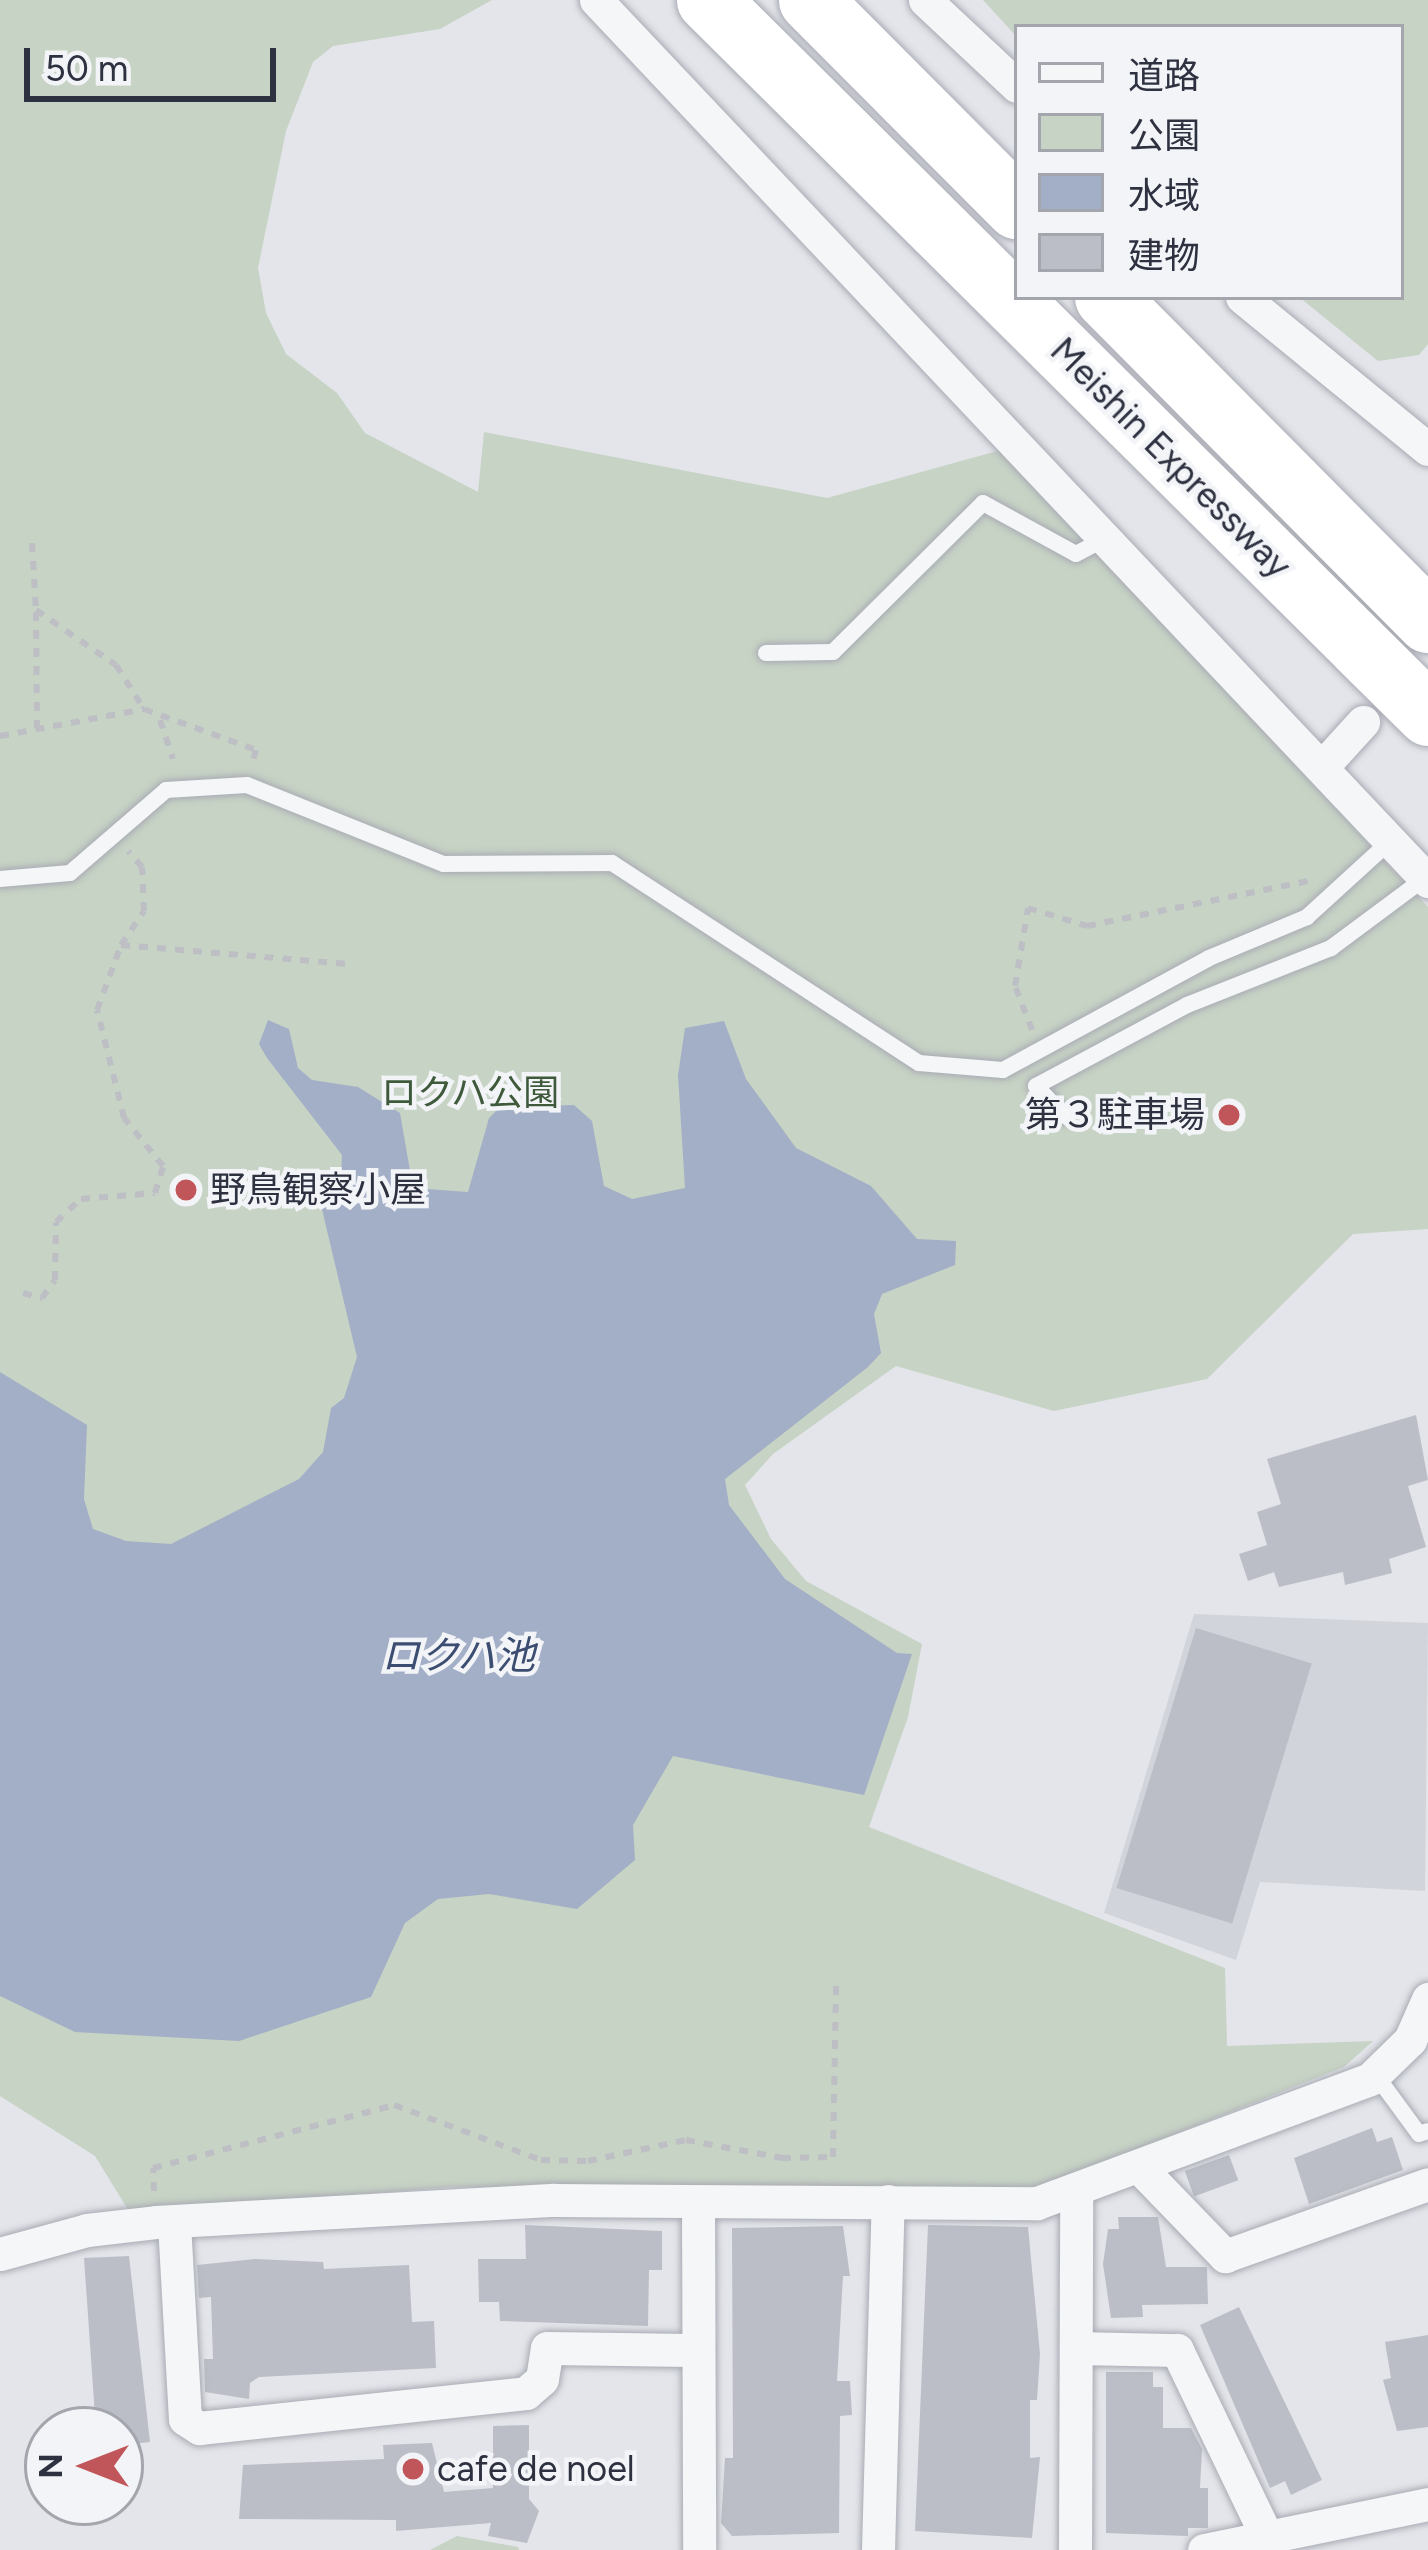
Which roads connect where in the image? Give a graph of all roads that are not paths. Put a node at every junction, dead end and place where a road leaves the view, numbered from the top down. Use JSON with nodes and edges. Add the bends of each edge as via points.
{"nodes":[{"id":1,"x":596,"y":0,"type":"edge"},
{"id":2,"x":709,"y":0,"type":"edge"},
{"id":3,"x":810,"y":0,"type":"edge"},
{"id":4,"x":925,"y":0,"type":"edge"},
{"id":5,"x":1014,"y":83,"type":"edge"},
{"id":6,"x":1014,"y":205,"type":"edge"},
{"id":7,"x":1109,"y":300,"type":"edge"},
{"id":8,"x":1246,"y":300,"type":"edge"},
{"id":9,"x":1428,"y":449,"type":"edge"},
{"id":10,"x":1109,"y":536,"type":"junction"},
{"id":11,"x":1428,"y":621,"type":"edge"},
{"id":12,"x":766,"y":653,"type":"dead end"},
{"id":13,"x":1428,"y":714,"type":"edge"},
{"id":14,"x":1363,"y":722,"type":"dead end"},
{"id":15,"x":1322,"y":767,"type":"junction"},
{"id":16,"x":1389,"y":842,"type":"junction"},
{"id":17,"x":0,"y":879,"type":"edge"},
{"id":18,"x":1426,"y":880,"type":"edge"},
{"id":19,"x":1064,"y":1116,"type":"dead end"},
{"id":20,"x":1428,"y":1999,"type":"edge"},
{"id":21,"x":1419,"y":2042,"type":"edge"},
{"id":22,"x":1375,"y":2074,"type":"junction"},
{"id":23,"x":1428,"y":2131,"type":"edge"},
{"id":24,"x":1142,"y":2170,"type":"junction"},
{"id":25,"x":1428,"y":2184,"type":"edge"},
{"id":26,"x":1076,"y":2194,"type":"junction"},
{"id":27,"x":888,"y":2201,"type":"junction"},
{"id":28,"x":698,"y":2203,"type":"junction"},
{"id":29,"x":165,"y":2223,"type":"junction"},
{"id":30,"x":0,"y":2254,"type":"edge"},
{"id":31,"x":1080,"y":2348,"type":"junction"},
{"id":32,"x":693,"y":2350,"type":"junction"},
{"id":33,"x":1428,"y":2504,"type":"edge"},
{"id":34,"x":1267,"y":2537,"type":"junction"},
{"id":35,"x":699,"y":2550,"type":"edge"},
{"id":36,"x":878,"y":2550,"type":"edge"},
{"id":37,"x":1075,"y":2550,"type":"edge"},
{"id":38,"x":1204,"y":2550,"type":"edge"}],
"edges":[{"from":1,"to":10,"type":"street"},
{"from":2,"to":13,"type":"highway","name":"Meishin Expressway"},
{"from":3,"to":6,"type":"highway"},
{"from":4,"to":5,"type":"street"},
{"from":7,"to":11,"type":"highway","name":"Meishin Expressway"},
{"from":8,"to":9,"type":"street"},
{"from":10,"to":12,"type":"lane","via":[[1076,554],[983,503],[833,652]]},
{"from":10,"to":15,"type":"street"},
{"from":14,"to":15,"type":"street"},
{"from":15,"to":16,"type":"street"},
{"from":16,"to":17,"type":"lane","via":[[1307,917],[1209,958],[1003,1070],[919,1064],[612,862],[444,865],[247,785],[166,790],[70,873]]},
{"from":16,"to":18,"type":"street"},
{"from":18,"to":19,"type":"lane","via":[[1331,948],[1187,1005],[1036,1086]]},
{"from":20,"to":21,"type":"street"},
{"from":21,"to":22,"type":"street"},
{"from":22,"to":23,"type":"lane","via":[[1419,2134]]},
{"from":22,"to":24,"type":"street"},
{"from":24,"to":25,"type":"street","via":[[1225,2256]]},
{"from":24,"to":26,"type":"street"},
{"from":26,"to":27,"type":"street","via":[[1037,2203]]},
{"from":26,"to":31,"type":"street"},
{"from":27,"to":28,"type":"street"},
{"from":27,"to":36,"type":"street"},
{"from":28,"to":29,"type":"street","via":[[554,2200]]},
{"from":28,"to":32,"type":"street"},
{"from":29,"to":30,"type":"street","via":[[87,2230]]},
{"from":29,"to":32,"type":"street","via":[[185,2420],[199,2428],[526,2393],[542,2379],[547,2348]]},
{"from":31,"to":34,"type":"street","via":[[1177,2350]]},
{"from":31,"to":37,"type":"street"},
{"from":32,"to":35,"type":"street"},
{"from":33,"to":34,"type":"street"},
{"from":34,"to":38,"type":"street"}]}
